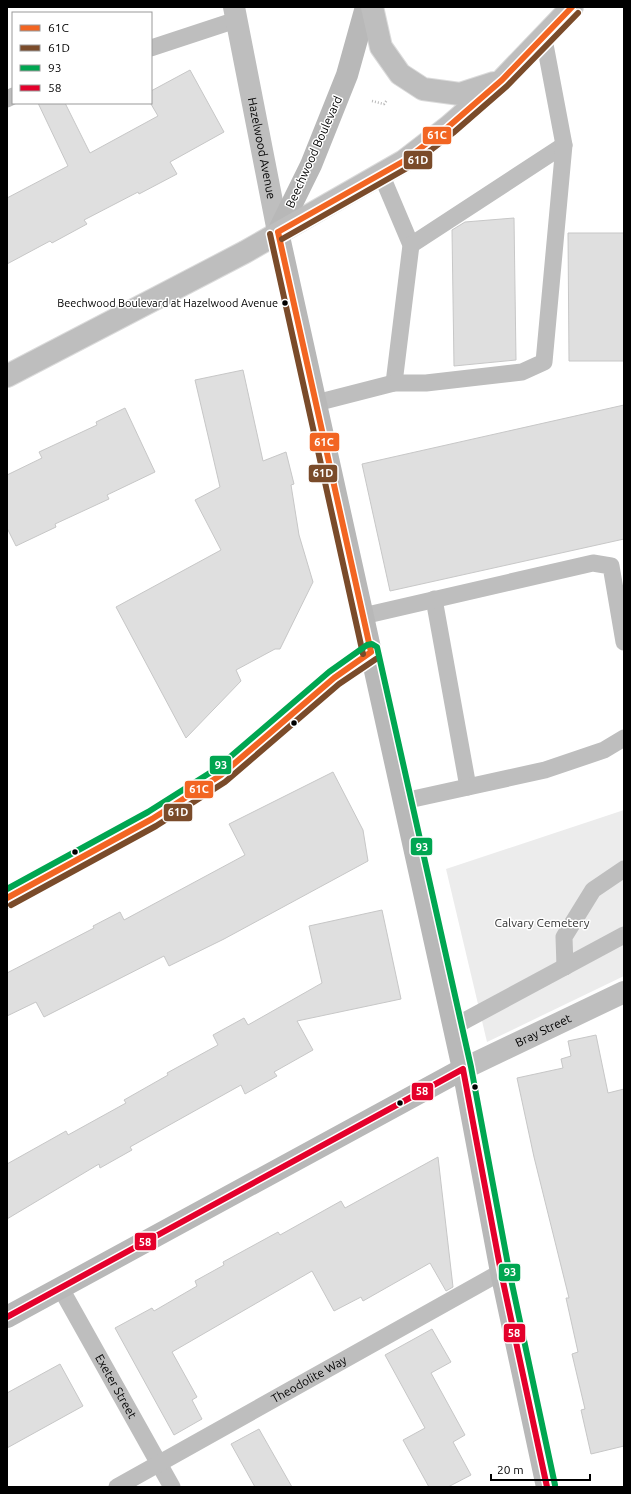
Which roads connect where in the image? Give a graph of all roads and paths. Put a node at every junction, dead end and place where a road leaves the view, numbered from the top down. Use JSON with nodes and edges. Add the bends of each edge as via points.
{"nodes":[{"id":1,"x":366,"y":7,"type":"edge"},
{"id":2,"x":372,"y":7,"type":"edge"},
{"id":3,"x":572,"y":7,"type":"edge"},
{"id":4,"x":235,"y":13,"type":"edge"},
{"id":5,"x":544,"y":39,"type":"junction"},
{"id":6,"x":152,"y":48,"type":"edge"},
{"id":7,"x":502,"y":80,"type":"junction"},
{"id":8,"x":564,"y":145,"type":"junction"},
{"id":9,"x":381,"y":174,"type":"junction"},
{"id":10,"x":278,"y":232,"type":"junction"},
{"id":11,"x":412,"y":245,"type":"junction"},
{"id":12,"x":7,"y":376,"type":"edge"},
{"id":13,"x":394,"y":384,"type":"junction"},
{"id":14,"x":316,"y":403,"type":"junction"},
{"id":15,"x":434,"y":599,"type":"junction"},
{"id":16,"x":363,"y":616,"type":"junction"},
{"id":17,"x":624,"y":642,"type":"edge"},
{"id":18,"x":371,"y":652,"type":"junction"},
{"id":19,"x":624,"y":738,"type":"edge"},
{"id":20,"x":468,"y":787,"type":"junction"},
{"id":21,"x":404,"y":801,"type":"junction"},
{"id":22,"x":624,"y":869,"type":"edge"},
{"id":23,"x":7,"y":898,"type":"edge"},
{"id":24,"x":624,"y":935,"type":"edge"},
{"id":25,"x":565,"y":967,"type":"junction"},
{"id":26,"x":624,"y":992,"type":"edge"},
{"id":27,"x":453,"y":1027,"type":"junction"},
{"id":28,"x":463,"y":1069,"type":"junction"},
{"id":29,"x":501,"y":1272,"type":"junction"},
{"id":30,"x":60,"y":1286,"type":"junction"},
{"id":31,"x":7,"y":1317,"type":"edge"},
{"id":32,"x":159,"y":1464,"type":"junction"},
{"id":33,"x":117,"y":1487,"type":"edge"},
{"id":34,"x":172,"y":1487,"type":"edge"},
{"id":35,"x":547,"y":1487,"type":"edge"}],
"edges":[{"from":1,"to":10,"type":"main road","name":"Beechwood Boulevard","via":[[344,81],[311,165]]},
{"from":2,"to":7,"type":"main road","via":[[381,47],[400,74],[423,89],[460,94]]},
{"from":3,"to":5,"type":"main road"},
{"from":4,"to":6,"type":"lane"},
{"from":4,"to":10,"type":"main road","name":"Hazelwood Avenue"},
{"from":5,"to":7,"type":"main road"},
{"from":5,"to":8,"type":"lane"},
{"from":7,"to":9,"type":"main road","via":[[437,136],[404,161]]},
{"from":8,"to":11,"type":"lane"},
{"from":8,"to":13,"type":"lane","via":[[544,362],[522,372]]},
{"from":9,"to":10,"type":"main road"},
{"from":9,"to":11,"type":"lane"},
{"from":10,"to":12,"type":"main road","via":[[245,252]]},
{"from":10,"to":14,"type":"main road","name":"Hazelwood Avenue"},
{"from":11,"to":13,"type":"lane"},
{"from":13,"to":14,"type":"lane"},
{"from":14,"to":16,"type":"main road","name":"Hazelwood Avenue"},
{"from":15,"to":16,"type":"lane"},
{"from":15,"to":17,"type":"lane","via":[[593,563],[611,566]]},
{"from":15,"to":20,"type":"lane"},
{"from":16,"to":18,"type":"main road","name":"Hazelwood Avenue"},
{"from":18,"to":21,"type":"main road","name":"Hazelwood Avenue"},
{"from":18,"to":23,"type":"main road","via":[[334,678],[221,775],[152,819]]},
{"from":19,"to":20,"type":"lane","via":[[604,750],[545,770]]},
{"from":20,"to":21,"type":"lane"},
{"from":21,"to":27,"type":"main road","name":"Hazelwood Avenue"},
{"from":22,"to":25,"type":"lane","via":[[593,890],[564,937]]},
{"from":24,"to":25,"type":"lane"},
{"from":25,"to":27,"type":"lane"},
{"from":26,"to":28,"type":"main road","name":"Bray Street"},
{"from":27,"to":28,"type":"main road","name":"Hazelwood Avenue"},
{"from":28,"to":29,"type":"main road","name":"Hazelwood Avenue"},
{"from":28,"to":30,"type":"main road"},
{"from":29,"to":32,"type":"lane","name":"Theodolite Way"},
{"from":29,"to":35,"type":"main road","name":"Hazelwood Avenue"},
{"from":30,"to":31,"type":"main road"},
{"from":30,"to":32,"type":"lane","name":"Exeter Street"},
{"from":32,"to":33,"type":"lane","name":"Theodolite Way"},
{"from":32,"to":34,"type":"lane","name":"Exeter Street"}]}
